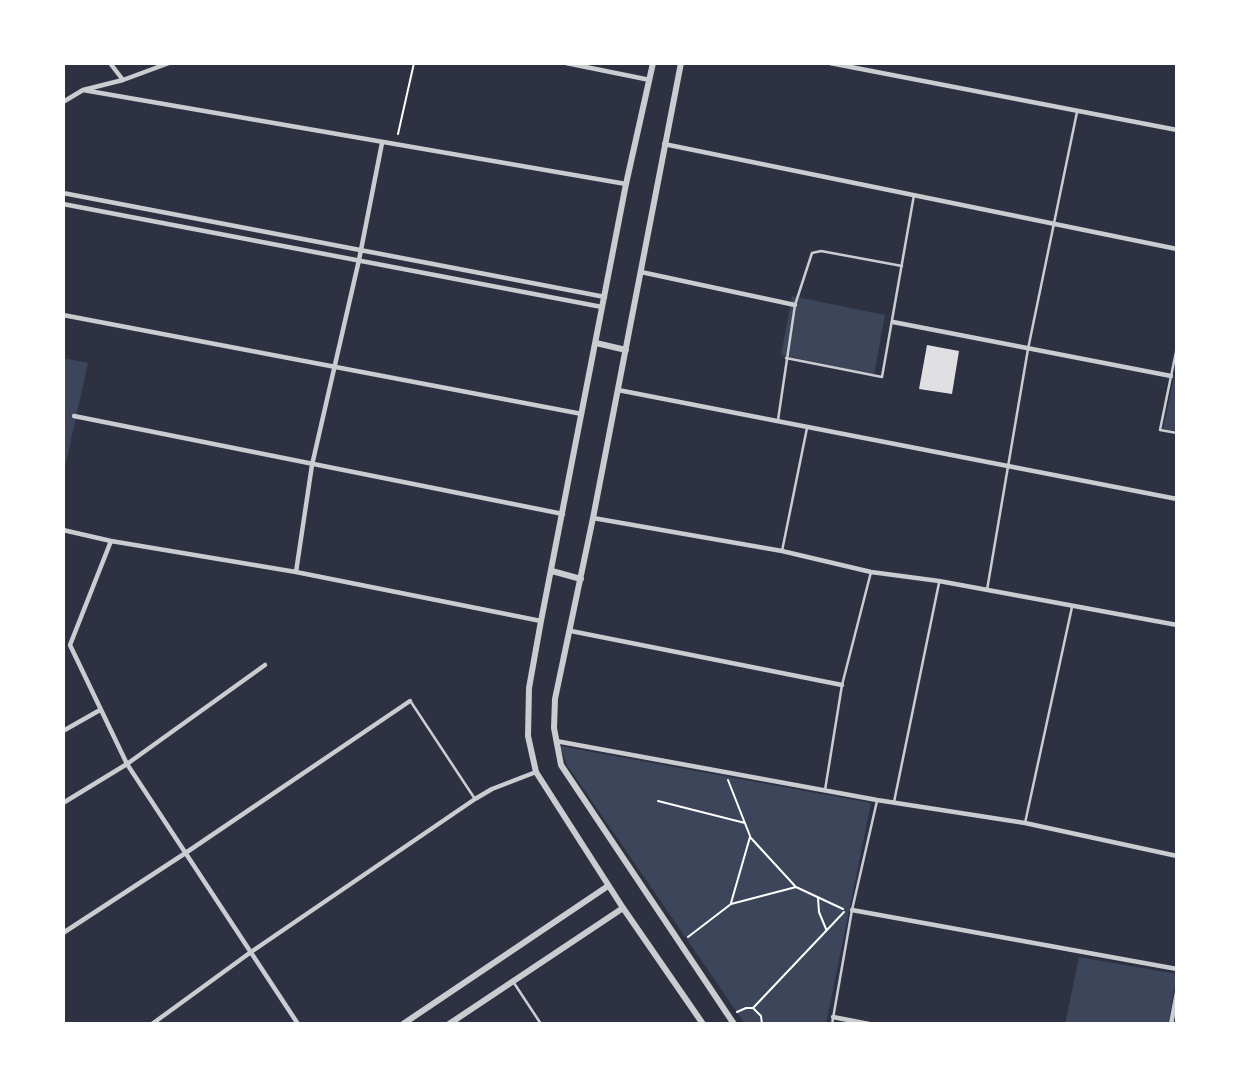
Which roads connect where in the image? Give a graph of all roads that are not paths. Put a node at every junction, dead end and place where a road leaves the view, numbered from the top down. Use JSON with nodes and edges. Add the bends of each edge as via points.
{"nodes":[{"id":1,"x":110,"y":63,"type":"edge"},
{"id":2,"x":169,"y":63,"type":"edge"},
{"id":3,"x":566,"y":63,"type":"edge"},
{"id":4,"x":653,"y":63,"type":"edge"},
{"id":5,"x":681,"y":63,"type":"edge"},
{"id":6,"x":830,"y":63,"type":"edge"},
{"id":7,"x":123,"y":80,"type":"junction"},
{"id":8,"x":650,"y":80,"type":"junction"},
{"id":9,"x":83,"y":90,"type":"junction"},
{"id":10,"x":63,"y":102,"type":"edge"},
{"id":11,"x":1077,"y":111,"type":"junction"},
{"id":12,"x":1177,"y":130,"type":"edge"},
{"id":13,"x":382,"y":143,"type":"junction"},
{"id":14,"x":664,"y":144,"type":"junction"},
{"id":15,"x":626,"y":184,"type":"junction"},
{"id":16,"x":63,"y":193,"type":"edge"},
{"id":17,"x":914,"y":195,"type":"junction"},
{"id":18,"x":63,"y":204,"type":"edge"},
{"id":19,"x":1055,"y":223,"type":"junction"},
{"id":20,"x":1177,"y":249,"type":"edge"},
{"id":21,"x":361,"y":250,"type":"junction"},
{"id":22,"x":359,"y":260,"type":"junction"},
{"id":23,"x":902,"y":266,"type":"junction"},
{"id":24,"x":641,"y":272,"type":"junction"},
{"id":25,"x":606,"y":297,"type":"junction"},
{"id":26,"x":795,"y":305,"type":"junction"},
{"id":27,"x":603,"y":307,"type":"junction"},
{"id":28,"x":63,"y":315,"type":"edge"},
{"id":29,"x":893,"y":322,"type":"junction"},
{"id":30,"x":596,"y":344,"type":"junction"},
{"id":31,"x":1177,"y":347,"type":"edge"},
{"id":32,"x":1028,"y":349,"type":"junction"},
{"id":33,"x":626,"y":350,"type":"junction"},
{"id":34,"x":786,"y":358,"type":"junction"},
{"id":35,"x":335,"y":365,"type":"junction"},
{"id":36,"x":1171,"y":376,"type":"junction"},
{"id":37,"x":618,"y":390,"type":"junction"},
{"id":38,"x":583,"y":414,"type":"junction"},
{"id":39,"x":74,"y":416,"type":"dead end"},
{"id":40,"x":778,"y":421,"type":"junction"},
{"id":41,"x":807,"y":427,"type":"junction"},
{"id":42,"x":1177,"y":433,"type":"edge"},
{"id":43,"x":312,"y":465,"type":"junction"},
{"id":44,"x":1009,"y":468,"type":"junction"},
{"id":45,"x":1177,"y":499,"type":"edge"},
{"id":46,"x":564,"y":514,"type":"junction"},
{"id":47,"x":593,"y":518,"type":"junction"},
{"id":48,"x":63,"y":530,"type":"edge"},
{"id":49,"x":111,"y":541,"type":"junction"},
{"id":50,"x":782,"y":551,"type":"junction"},
{"id":51,"x":552,"y":571,"type":"junction"},
{"id":52,"x":296,"y":572,"type":"junction"},
{"id":53,"x":871,"y":572,"type":"junction"},
{"id":54,"x":581,"y":579,"type":"junction"},
{"id":55,"x":939,"y":581,"type":"junction"},
{"id":56,"x":987,"y":590,"type":"junction"},
{"id":57,"x":1072,"y":604,"type":"junction"},
{"id":58,"x":541,"y":621,"type":"junction"},
{"id":59,"x":1177,"y":625,"type":"edge"},
{"id":60,"x":571,"y":631,"type":"junction"},
{"id":61,"x":265,"y":665,"type":"dead end"},
{"id":62,"x":842,"y":685,"type":"junction"},
{"id":63,"x":410,"y":701,"type":"joint"},
{"id":64,"x":100,"y":710,"type":"junction"},
{"id":65,"x":63,"y":731,"type":"edge"},
{"id":66,"x":555,"y":741,"type":"junction"},
{"id":67,"x":127,"y":764,"type":"junction"},
{"id":68,"x":536,"y":772,"type":"junction"},
{"id":69,"x":825,"y":790,"type":"junction"},
{"id":70,"x":475,"y":799,"type":"junction"},
{"id":71,"x":877,"y":800,"type":"junction"},
{"id":72,"x":894,"y":802,"type":"junction"},
{"id":73,"x":63,"y":803,"type":"edge"},
{"id":74,"x":1025,"y":823,"type":"junction"},
{"id":75,"x":184,"y":854,"type":"junction"},
{"id":76,"x":1177,"y":856,"type":"edge"},
{"id":77,"x":608,"y":886,"type":"junction"},
{"id":78,"x":623,"y":908,"type":"junction"},
{"id":79,"x":852,"y":910,"type":"junction"},
{"id":80,"x":63,"y":933,"type":"edge"},
{"id":81,"x":251,"y":952,"type":"junction"},
{"id":82,"x":1177,"y":969,"type":"edge"},
{"id":83,"x":512,"y":982,"type":"junction"},
{"id":84,"x":1177,"y":993,"type":"edge"},
{"id":85,"x":833,"y":1017,"type":"junction"},
{"id":86,"x":152,"y":1024,"type":"edge"},
{"id":87,"x":298,"y":1024,"type":"edge"},
{"id":88,"x":403,"y":1024,"type":"edge"},
{"id":89,"x":449,"y":1024,"type":"edge"},
{"id":90,"x":541,"y":1024,"type":"edge"},
{"id":91,"x":703,"y":1024,"type":"edge"},
{"id":92,"x":734,"y":1024,"type":"edge"},
{"id":93,"x":832,"y":1024,"type":"edge"},
{"id":94,"x":869,"y":1024,"type":"edge"},
{"id":95,"x":1171,"y":1024,"type":"edge"}],
"edges":[{"from":1,"to":7,"type":"street"},
{"from":2,"to":7,"type":"street"},
{"from":3,"to":8,"type":"street"},
{"from":4,"to":8,"type":"street"},
{"from":5,"to":14,"type":"street"},
{"from":6,"to":11,"type":"street"},
{"from":7,"to":9,"type":"street"},
{"from":8,"to":15,"type":"street"},
{"from":9,"to":10,"type":"street"},
{"from":9,"to":13,"type":"street"},
{"from":11,"to":12,"type":"street"},
{"from":11,"to":19,"type":"lane"},
{"from":13,"to":15,"type":"street"},
{"from":13,"to":21,"type":"street"},
{"from":14,"to":17,"type":"street"},
{"from":14,"to":24,"type":"street"},
{"from":15,"to":25,"type":"street"},
{"from":16,"to":21,"type":"street"},
{"from":17,"to":19,"type":"street"},
{"from":17,"to":23,"type":"lane"},
{"from":18,"to":22,"type":"street"},
{"from":19,"to":20,"type":"street"},
{"from":19,"to":32,"type":"lane"},
{"from":21,"to":22,"type":"street"},
{"from":21,"to":25,"type":"street"},
{"from":22,"to":27,"type":"street"},
{"from":22,"to":35,"type":"street"},
{"from":23,"to":26,"type":"lane","via":[[821,250],[812,253]]},
{"from":23,"to":29,"type":"lane"},
{"from":24,"to":26,"type":"street"},
{"from":24,"to":33,"type":"street"},
{"from":25,"to":27,"type":"street"},
{"from":26,"to":34,"type":"lane"},
{"from":27,"to":30,"type":"street"},
{"from":28,"to":35,"type":"street"},
{"from":29,"to":32,"type":"street"},
{"from":29,"to":34,"type":"lane","via":[[882,377]]},
{"from":30,"to":33,"type":"street"},
{"from":30,"to":38,"type":"street"},
{"from":31,"to":36,"type":"lane"},
{"from":32,"to":36,"type":"street"},
{"from":32,"to":44,"type":"lane"},
{"from":33,"to":37,"type":"street"},
{"from":34,"to":40,"type":"lane"},
{"from":35,"to":38,"type":"street"},
{"from":35,"to":43,"type":"street"},
{"from":36,"to":42,"type":"lane","via":[[1160,430]]},
{"from":37,"to":40,"type":"street"},
{"from":37,"to":47,"type":"street"},
{"from":38,"to":46,"type":"street"},
{"from":39,"to":43,"type":"street"},
{"from":40,"to":41,"type":"street"},
{"from":41,"to":44,"type":"street"},
{"from":41,"to":50,"type":"lane"},
{"from":43,"to":46,"type":"street"},
{"from":43,"to":52,"type":"street"},
{"from":44,"to":45,"type":"street"},
{"from":44,"to":56,"type":"lane"},
{"from":46,"to":51,"type":"street"},
{"from":47,"to":50,"type":"street"},
{"from":47,"to":54,"type":"street"},
{"from":48,"to":49,"type":"street"},
{"from":49,"to":52,"type":"street"},
{"from":49,"to":64,"type":"street","via":[[71,645]]},
{"from":50,"to":53,"type":"street"},
{"from":51,"to":54,"type":"street"},
{"from":51,"to":58,"type":"street"},
{"from":52,"to":58,"type":"street"},
{"from":53,"to":55,"type":"street"},
{"from":53,"to":62,"type":"lane"},
{"from":54,"to":60,"type":"street"},
{"from":55,"to":56,"type":"street"},
{"from":55,"to":72,"type":"lane"},
{"from":56,"to":57,"type":"street"},
{"from":57,"to":59,"type":"street"},
{"from":57,"to":74,"type":"lane"},
{"from":58,"to":68,"type":"street","via":[[529,688],[528,736]]},
{"from":60,"to":62,"type":"street"},
{"from":60,"to":66,"type":"street","via":[[555,699]]},
{"from":61,"to":67,"type":"street"},
{"from":62,"to":69,"type":"lane"},
{"from":63,"to":70,"type":"lane"},
{"from":63,"to":75,"type":"street"},
{"from":64,"to":65,"type":"street"},
{"from":64,"to":67,"type":"street"},
{"from":66,"to":69,"type":"street"},
{"from":66,"to":92,"type":"street","via":[[561,765]]},
{"from":67,"to":73,"type":"street"},
{"from":67,"to":75,"type":"street"},
{"from":68,"to":70,"type":"street"},
{"from":68,"to":77,"type":"street"},
{"from":69,"to":71,"type":"street"},
{"from":70,"to":81,"type":"street"},
{"from":71,"to":72,"type":"street"},
{"from":71,"to":79,"type":"lane"},
{"from":72,"to":74,"type":"street"},
{"from":74,"to":76,"type":"street"},
{"from":75,"to":80,"type":"street"},
{"from":75,"to":81,"type":"street"},
{"from":77,"to":78,"type":"street"},
{"from":77,"to":88,"type":"street"},
{"from":78,"to":83,"type":"street"},
{"from":78,"to":91,"type":"street"},
{"from":79,"to":82,"type":"street"},
{"from":79,"to":85,"type":"lane"},
{"from":81,"to":86,"type":"street"},
{"from":81,"to":87,"type":"street"},
{"from":83,"to":89,"type":"street"},
{"from":83,"to":90,"type":"lane"},
{"from":84,"to":95,"type":"street"},
{"from":85,"to":93,"type":"lane"},
{"from":85,"to":94,"type":"street"}]}
